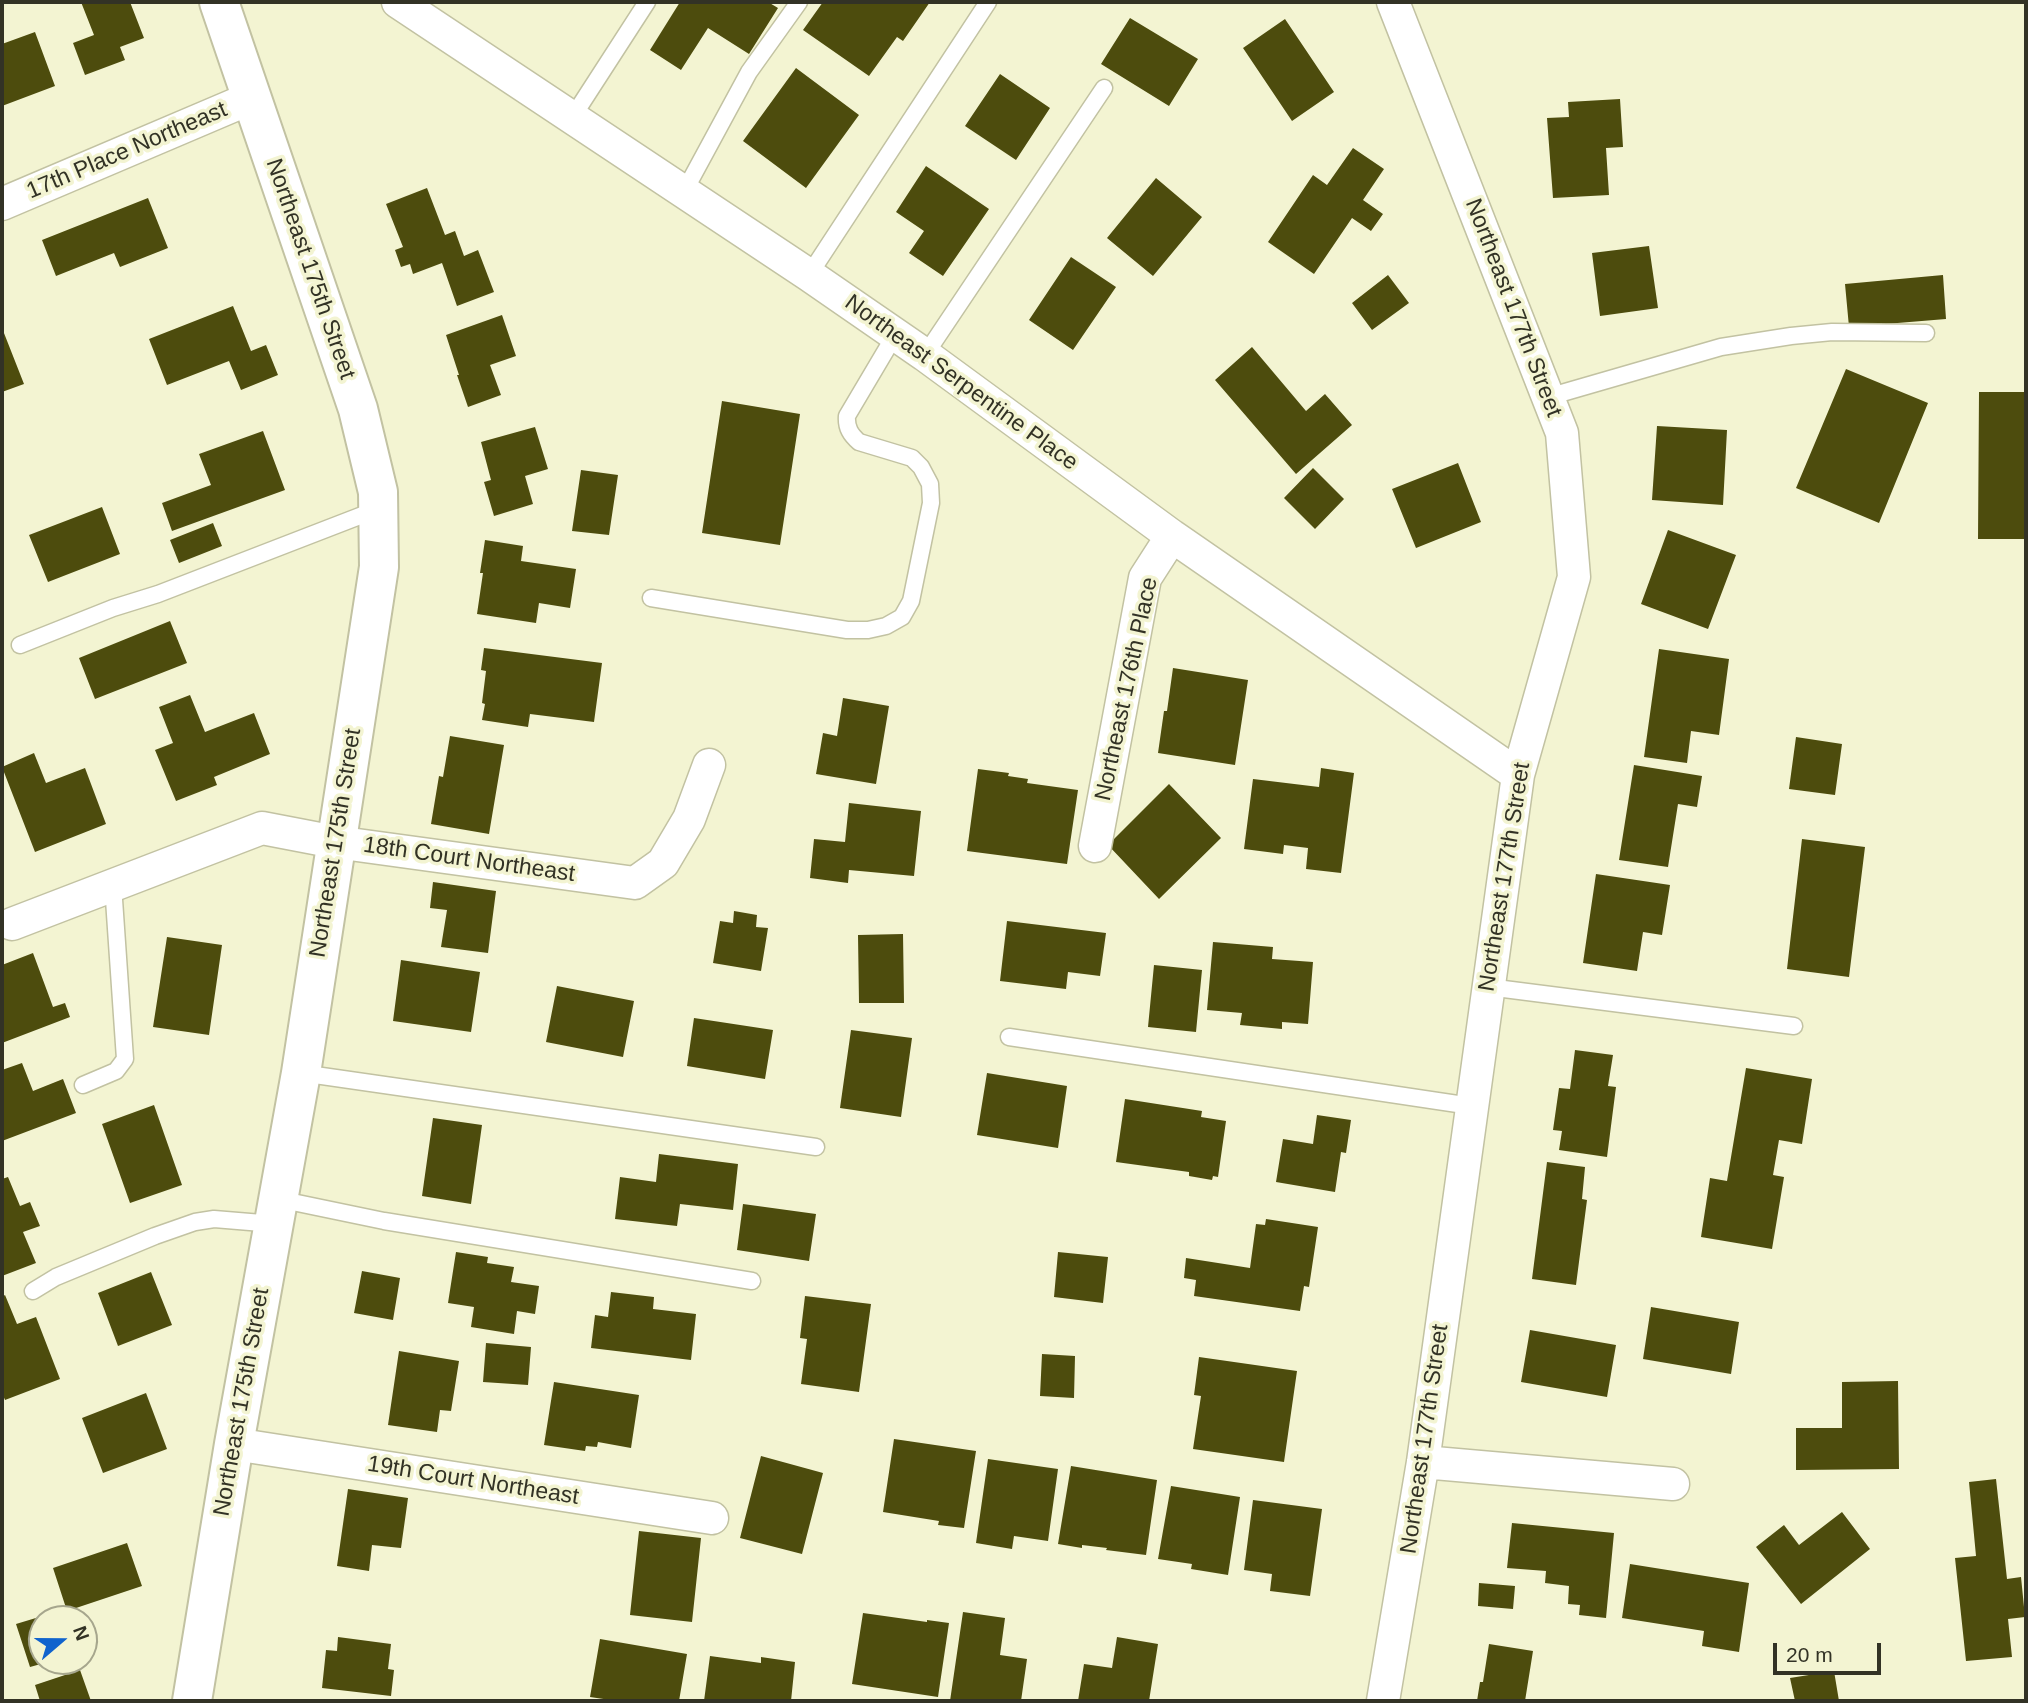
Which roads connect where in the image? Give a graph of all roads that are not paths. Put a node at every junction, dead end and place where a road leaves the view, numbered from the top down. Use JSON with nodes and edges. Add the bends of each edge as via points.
{"nodes":[{"id":1,"x":219,"y":2,"type":"edge"},
{"id":2,"x":398,"y":2,"type":"edge"},
{"id":3,"x":647,"y":2,"type":"edge"},
{"id":4,"x":799,"y":2,"type":"edge"},
{"id":5,"x":988,"y":2,"type":"edge"},
{"id":6,"x":1393,"y":2,"type":"edge"},
{"id":7,"x":1104,"y":88,"type":"dead end"},
{"id":8,"x":251,"y":99,"type":"junction"},
{"id":9,"x":572,"y":117,"type":"junction"},
{"id":10,"x":684,"y":192,"type":"junction"},
{"id":11,"x":2,"y":204,"type":"edge"},
{"id":12,"x":810,"y":275,"type":"junction"},
{"id":13,"x":1926,"y":333,"type":"dead end"},
{"id":14,"x":895,"y":335,"type":"junction"},
{"id":15,"x":925,"y":355,"type":"junction"},
{"id":16,"x":1548,"y":397,"type":"junction"},
{"id":17,"x":378,"y":509,"type":"junction"},
{"id":18,"x":1172,"y":536,"type":"junction"},
{"id":19,"x":651,"y":598,"type":"dead end"},
{"id":20,"x":20,"y":645,"type":"dead end"},
{"id":21,"x":709,"y":765,"type":"dead end"},
{"id":22,"x":1518,"y":775,"type":"junction"},
{"id":23,"x":335,"y":842,"type":"junction"},
{"id":24,"x":1095,"y":846,"type":"dead end"},
{"id":25,"x":113,"y":885,"type":"junction"},
{"id":26,"x":12,"y":924,"type":"dead end"},
{"id":27,"x":1488,"y":987,"type":"junction"},
{"id":28,"x":1794,"y":1026,"type":"dead end"},
{"id":29,"x":1009,"y":1037,"type":"dead end"},
{"id":30,"x":301,"y":1073,"type":"junction"},
{"id":31,"x":83,"y":1085,"type":"dead end"},
{"id":32,"x":1471,"y":1106,"type":"junction"},
{"id":33,"x":816,"y":1147,"type":"dead end"},
{"id":34,"x":276,"y":1212,"type":"junction"},
{"id":35,"x":752,"y":1281,"type":"dead end"},
{"id":36,"x":33,"y":1291,"type":"dead end"},
{"id":37,"x":234,"y":1444,"type":"junction"},
{"id":38,"x":1423,"y":1462,"type":"junction"},
{"id":39,"x":1673,"y":1483,"type":"dead end"},
{"id":40,"x":712,"y":1518,"type":"dead end"},
{"id":41,"x":192,"y":1701,"type":"edge"},
{"id":42,"x":1383,"y":1701,"type":"edge"}],
"edges":[{"from":1,"to":8,"type":"street","name":"Northeast 175th Street"},
{"from":2,"to":9,"type":"street","name":"Northeast Serpentine Place"},
{"from":3,"to":9,"type":"lane"},
{"from":4,"to":10,"type":"lane","via":[[749,72]]},
{"from":5,"to":12,"type":"lane"},
{"from":6,"to":16,"type":"street","name":"Northeast 177th Street"},
{"from":7,"to":15,"type":"lane"},
{"from":8,"to":11,"type":"street","name":"17th Place Northeast"},
{"from":8,"to":17,"type":"street","name":"Northeast 175th Street","via":[[358,409]]},
{"from":9,"to":10,"type":"street","name":"Northeast Serpentine Place"},
{"from":10,"to":12,"type":"street","name":"Northeast Serpentine Place"},
{"from":12,"to":14,"type":"street","name":"Northeast Serpentine Place"},
{"from":13,"to":16,"type":"lane","via":[[1832,332],[1721,347]]},
{"from":14,"to":15,"type":"street","name":"Northeast Serpentine Place"},
{"from":14,"to":19,"type":"lane","via":[[846,424],[859,442],[912,458],[930,484],[931,503],[912,601],[902,617],[886,626],[847,630]]},
{"from":15,"to":18,"type":"street","name":"Northeast Serpentine Place"},
{"from":16,"to":22,"type":"street","name":"Northeast 177th Street","via":[[1562,433],[1574,577]]},
{"from":17,"to":20,"type":"lane"},
{"from":17,"to":23,"type":"street","name":"Northeast 175th Street","via":[[379,567]]},
{"from":18,"to":22,"type":"street","name":"Northeast Serpentine Place"},
{"from":18,"to":24,"type":"street","name":"Northeast 176th Place","via":[[1145,578]]},
{"from":21,"to":23,"type":"street","name":"18th Court Northeast","via":[[690,819],[663,863],[635,883]]},
{"from":22,"to":27,"type":"street","name":"Northeast 177th Street"},
{"from":23,"to":25,"type":"street","name":"18th Court Northeast","via":[[262,828]]},
{"from":23,"to":30,"type":"street","name":"Northeast 175th Street"},
{"from":25,"to":26,"type":"street","name":"18th Court Northeast"},
{"from":25,"to":31,"type":"lane","via":[[125,1059],[116,1071]]},
{"from":27,"to":28,"type":"lane"},
{"from":27,"to":32,"type":"street","name":"Northeast 177th Street"},
{"from":29,"to":32,"type":"lane"},
{"from":30,"to":33,"type":"lane"},
{"from":30,"to":34,"type":"street","name":"Northeast 175th Street"},
{"from":32,"to":38,"type":"street","name":"Northeast 177th Street"},
{"from":34,"to":35,"type":"lane","via":[[384,1221]]},
{"from":34,"to":36,"type":"lane","via":[[195,1222],[56,1277]]},
{"from":34,"to":37,"type":"street","name":"Northeast 175th Street"},
{"from":37,"to":40,"type":"street","name":"19th Court Northeast"},
{"from":37,"to":41,"type":"street","name":"Northeast 175th Street"},
{"from":38,"to":39,"type":"street"},
{"from":38,"to":42,"type":"street","name":"Northeast 177th Street"}]}
